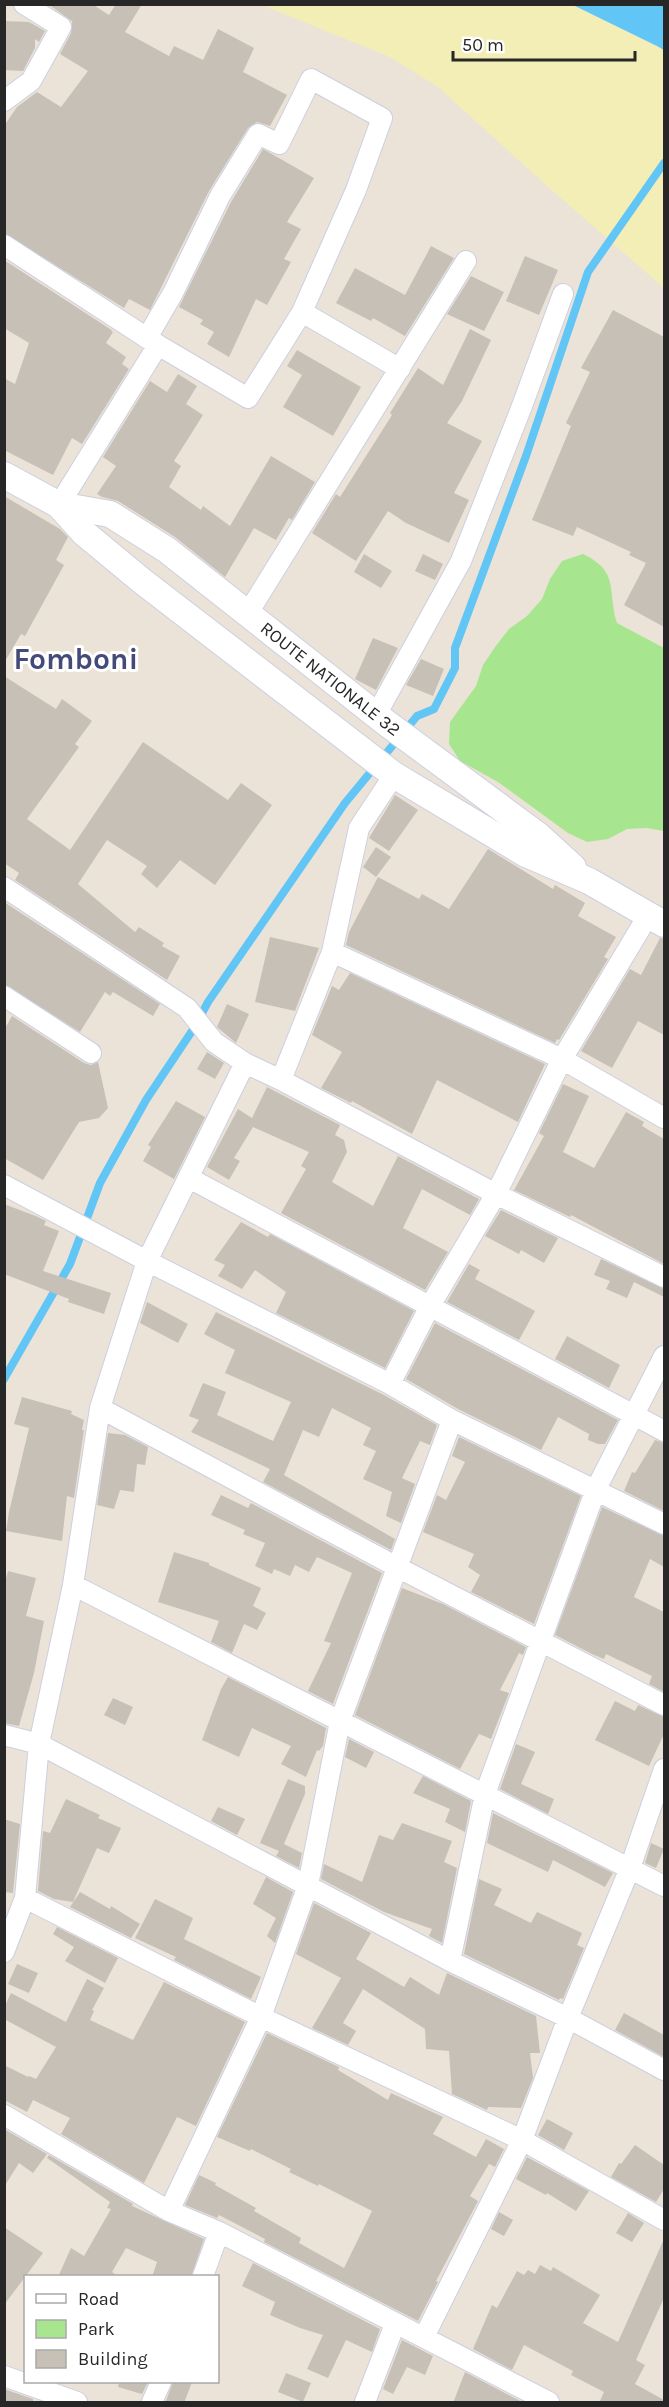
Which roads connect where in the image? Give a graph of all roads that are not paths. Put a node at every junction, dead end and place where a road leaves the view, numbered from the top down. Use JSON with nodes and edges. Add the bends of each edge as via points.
{"nodes":[{"id":1,"x":24,"y":4,"type":"edge"},
{"id":2,"x":4,"y":100,"type":"edge"},
{"id":3,"x":4,"y":245,"type":"edge"},
{"id":4,"x":466,"y":261,"type":"dead end"},
{"id":5,"x":563,"y":294,"type":"dead end"},
{"id":6,"x":302,"y":312,"type":"junction"},
{"id":7,"x":153,"y":342,"type":"junction"},
{"id":8,"x":400,"y":369,"type":"junction"},
{"id":9,"x":7,"y":481,"type":"edge"},
{"id":10,"x":59,"y":505,"type":"junction"},
{"id":11,"x":248,"y":613,"type":"junction"},
{"id":12,"x":381,"y":719,"type":"junction"},
{"id":13,"x":390,"y":772,"type":"junction"},
{"id":14,"x":589,"y":881,"type":"junction"},
{"id":15,"x":4,"y":887,"type":"edge"},
{"id":16,"x":657,"y":919,"type":"edge"},
{"id":17,"x":332,"y":952,"type":"junction"},
{"id":18,"x":4,"y":996,"type":"edge"},
{"id":19,"x":91,"y":1053,"type":"dead end"},
{"id":20,"x":562,"y":1059,"type":"junction"},
{"id":21,"x":245,"y":1062,"type":"junction"},
{"id":22,"x":281,"y":1080,"type":"junction"},
{"id":23,"x":664,"y":1118,"type":"edge"},
{"id":24,"x":189,"y":1178,"type":"junction"},
{"id":25,"x":4,"y":1185,"type":"edge"},
{"id":26,"x":496,"y":1194,"type":"junction"},
{"id":27,"x":147,"y":1261,"type":"junction"},
{"id":28,"x":664,"y":1277,"type":"edge"},
{"id":29,"x":430,"y":1306,"type":"junction"},
{"id":30,"x":664,"y":1356,"type":"edge"},
{"id":31,"x":390,"y":1384,"type":"junction"},
{"id":32,"x":100,"y":1408,"type":"junction"},
{"id":33,"x":634,"y":1415,"type":"junction"},
{"id":34,"x":452,"y":1420,"type":"junction"},
{"id":35,"x":664,"y":1431,"type":"edge"},
{"id":36,"x":596,"y":1489,"type":"junction"},
{"id":37,"x":664,"y":1524,"type":"edge"},
{"id":38,"x":397,"y":1567,"type":"junction"},
{"id":39,"x":73,"y":1586,"type":"junction"},
{"id":40,"x":540,"y":1641,"type":"junction"},
{"id":41,"x":664,"y":1705,"type":"edge"},
{"id":42,"x":340,"y":1720,"type":"junction"},
{"id":43,"x":4,"y":1735,"type":"edge"},
{"id":44,"x":39,"y":1744,"type":"junction"},
{"id":45,"x":664,"y":1769,"type":"edge"},
{"id":46,"x":485,"y":1794,"type":"junction"},
{"id":47,"x":630,"y":1868,"type":"junction"},
{"id":48,"x":308,"y":1885,"type":"junction"},
{"id":49,"x":664,"y":1886,"type":"edge"},
{"id":50,"x":25,"y":1898,"type":"junction"},
{"id":51,"x":4,"y":1952,"type":"edge"},
{"id":52,"x":450,"y":1961,"type":"junction"},
{"id":53,"x":261,"y":2017,"type":"junction"},
{"id":54,"x":568,"y":2018,"type":"junction"},
{"id":55,"x":664,"y":2070,"type":"edge"},
{"id":56,"x":4,"y":2115,"type":"edge"},
{"id":57,"x":522,"y":2140,"type":"junction"},
{"id":58,"x":170,"y":2211,"type":"junction"},
{"id":59,"x":664,"y":2220,"type":"edge"},
{"id":60,"x":219,"y":2232,"type":"junction"},
{"id":61,"x":204,"y":2275,"type":"edge"},
{"id":62,"x":395,"y":2324,"type":"junction"},
{"id":63,"x":424,"y":2337,"type":"junction"},
{"id":64,"x":4,"y":2376,"type":"edge"},
{"id":65,"x":161,"y":2383,"type":"edge"},
{"id":66,"x":77,"y":2403,"type":"edge"},
{"id":67,"x":152,"y":2403,"type":"edge"},
{"id":68,"x":365,"y":2403,"type":"edge"},
{"id":69,"x":549,"y":2403,"type":"edge"}],
"edges":[{"from":1,"to":2,"type":"street","via":[[61,27],[32,81]]},
{"from":3,"to":7,"type":"street"},
{"from":4,"to":8,"type":"street"},
{"from":5,"to":12,"type":"street","via":[[461,561]]},
{"from":6,"to":7,"type":"street","via":[[248,398]]},
{"from":6,"to":7,"type":"street","via":[[356,190],[382,118],[311,79],[279,144],[258,134],[220,196]]},
{"from":6,"to":8,"type":"street"},
{"from":7,"to":10,"type":"street"},
{"from":8,"to":11,"type":"street"},
{"from":9,"to":10,"type":"street","name":"ROUTE NATIONALE 32"},
{"from":10,"to":11,"type":"street","name":"ROUTE NATIONALE 32","via":[[110,514],[167,550]]},
{"from":10,"to":13,"type":"street","name":"ROUTE NATIONALE 32","via":[[84,533],[142,581]]},
{"from":11,"to":12,"type":"street","name":"ROUTE NATIONALE 32"},
{"from":12,"to":14,"type":"street","name":"ROUTE NATIONALE 32","via":[[539,836]]},
{"from":13,"to":14,"type":"street","name":"ROUTE NATIONALE 32","via":[[526,854]]},
{"from":13,"to":17,"type":"street","via":[[359,828]]},
{"from":14,"to":16,"type":"street","name":"ROUTE NATIONALE 32"},
{"from":15,"to":21,"type":"street","via":[[187,1008],[214,1042]]},
{"from":16,"to":20,"type":"street"},
{"from":17,"to":20,"type":"street"},
{"from":17,"to":22,"type":"street"},
{"from":18,"to":19,"type":"street"},
{"from":20,"to":23,"type":"street"},
{"from":20,"to":26,"type":"street"},
{"from":21,"to":22,"type":"street"},
{"from":21,"to":24,"type":"street"},
{"from":22,"to":26,"type":"street"},
{"from":24,"to":27,"type":"street"},
{"from":24,"to":29,"type":"street"},
{"from":25,"to":27,"type":"street"},
{"from":26,"to":28,"type":"street"},
{"from":26,"to":29,"type":"street"},
{"from":27,"to":31,"type":"street"},
{"from":27,"to":32,"type":"street"},
{"from":29,"to":31,"type":"street"},
{"from":29,"to":33,"type":"street"},
{"from":30,"to":33,"type":"street"},
{"from":31,"to":34,"type":"street"},
{"from":32,"to":38,"type":"street"},
{"from":32,"to":39,"type":"street"},
{"from":33,"to":35,"type":"street"},
{"from":33,"to":36,"type":"street"},
{"from":34,"to":36,"type":"street"},
{"from":34,"to":38,"type":"street"},
{"from":36,"to":37,"type":"street"},
{"from":36,"to":40,"type":"street"},
{"from":38,"to":40,"type":"street"},
{"from":38,"to":42,"type":"street"},
{"from":39,"to":42,"type":"street"},
{"from":39,"to":44,"type":"street"},
{"from":40,"to":41,"type":"street"},
{"from":40,"to":46,"type":"street"},
{"from":42,"to":46,"type":"street"},
{"from":42,"to":48,"type":"street"},
{"from":43,"to":44,"type":"street"},
{"from":44,"to":48,"type":"street"},
{"from":44,"to":50,"type":"street"},
{"from":45,"to":47,"type":"street"},
{"from":46,"to":47,"type":"street"},
{"from":46,"to":52,"type":"street"},
{"from":47,"to":49,"type":"street"},
{"from":47,"to":54,"type":"street"},
{"from":48,"to":52,"type":"street"},
{"from":48,"to":53,"type":"street"},
{"from":50,"to":51,"type":"street"},
{"from":50,"to":53,"type":"street"},
{"from":52,"to":54,"type":"street"},
{"from":53,"to":57,"type":"street"},
{"from":53,"to":58,"type":"street"},
{"from":54,"to":55,"type":"street"},
{"from":54,"to":57,"type":"street"},
{"from":56,"to":58,"type":"street"},
{"from":57,"to":59,"type":"street"},
{"from":57,"to":63,"type":"street"},
{"from":58,"to":60,"type":"street"},
{"from":60,"to":61,"type":"street"},
{"from":60,"to":62,"type":"street"},
{"from":62,"to":63,"type":"street"},
{"from":62,"to":68,"type":"street"},
{"from":63,"to":69,"type":"street"},
{"from":64,"to":66,"type":"street"},
{"from":65,"to":67,"type":"street"}]}
